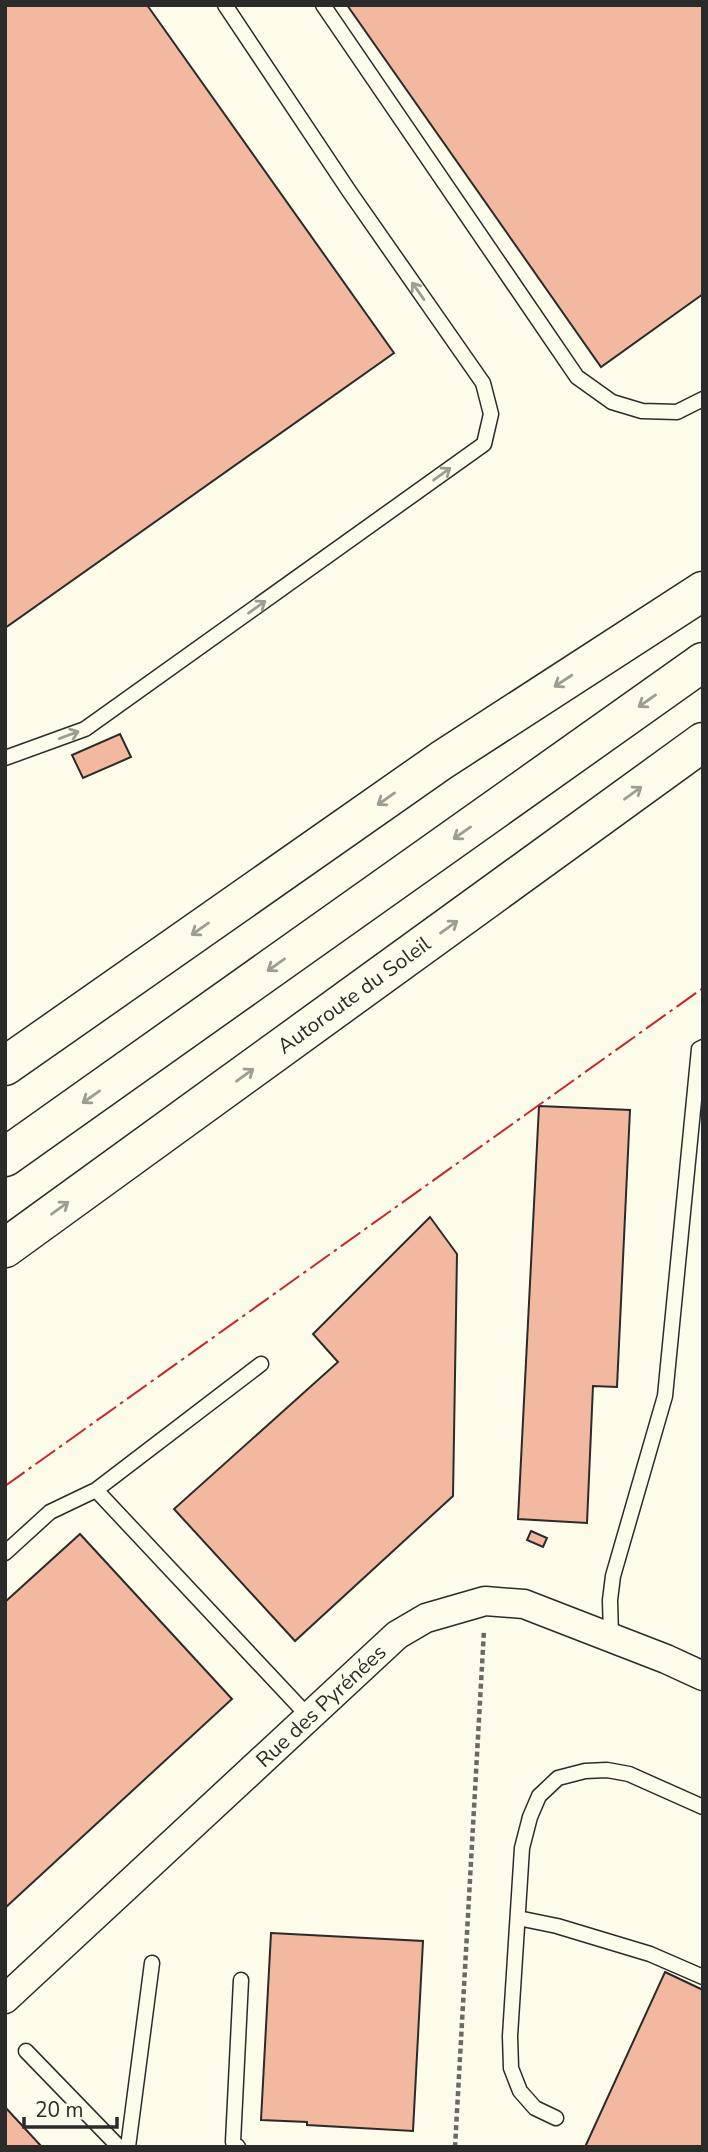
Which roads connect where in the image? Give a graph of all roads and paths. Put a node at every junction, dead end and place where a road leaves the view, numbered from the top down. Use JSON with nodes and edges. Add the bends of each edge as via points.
{"nodes":[{"id":1,"x":225,"y":5,"type":"edge"},
{"id":2,"x":323,"y":5,"type":"edge"},
{"id":3,"x":703,"y":400,"type":"edge"},
{"id":4,"x":703,"y":591,"type":"edge"},
{"id":5,"x":703,"y":662,"type":"edge"},
{"id":6,"x":703,"y":742,"type":"edge"},
{"id":7,"x":5,"y":758,"type":"edge"},
{"id":8,"x":703,"y":1047,"type":"edge"},
{"id":9,"x":11,"y":1061,"type":"edge"},
{"id":10,"x":5,"y":1157,"type":"edge"},
{"id":11,"x":5,"y":1248,"type":"edge"},
{"id":12,"x":261,"y":1364,"type":"dead end"},
{"id":13,"x":96,"y":1490,"type":"junction"},
{"id":14,"x":5,"y":1553,"type":"edge"},
{"id":15,"x":485,"y":1601,"type":"junction"},
{"id":16,"x":611,"y":1637,"type":"junction"},
{"id":17,"x":703,"y":1676,"type":"edge"},
{"id":18,"x":309,"y":1717,"type":"junction"},
{"id":19,"x":703,"y":1807,"type":"edge"},
{"id":20,"x":518,"y":1918,"type":"junction"},
{"id":21,"x":152,"y":1963,"type":"dead end"},
{"id":22,"x":703,"y":1977,"type":"edge"},
{"id":23,"x":241,"y":1980,"type":"dead end"},
{"id":24,"x":5,"y":1999,"type":"edge"},
{"id":25,"x":26,"y":2051,"type":"dead end"},
{"id":26,"x":556,"y":2118,"type":"dead end"},
{"id":27,"x":119,"y":2147,"type":"edge"},
{"id":28,"x":128,"y":2147,"type":"edge"},
{"id":29,"x":238,"y":2147,"type":"edge"},
{"id":30,"x":455,"y":2147,"type":"edge"}],
"edges":[{"from":7,"to":1,"type":"lane","one_way":true,"via":[[85,729],[484,444],[491,414],[483,383]]},
{"from":2,"to":3,"type":"lane","via":[[577,377],[612,402],[642,411],[677,412]]},
{"from":4,"to":9,"type":"highway","one_way":true,"via":[[442,760]]},
{"from":5,"to":10,"type":"highway","one_way":true},
{"from":11,"to":6,"type":"highway","name":"Autoroute du Soleil","one_way":true},
{"from":8,"to":16,"type":"lane","via":[[699,1049],[665,1396],[613,1576]]},
{"from":12,"to":13,"type":"lane"},
{"from":13,"to":14,"type":"lane","via":[[50,1512]]},
{"from":13,"to":18,"type":"lane"},
{"from":15,"to":16,"type":"street","name":"Rue des Pyrénées","via":[[524,1604]]},
{"from":15,"to":18,"type":"street","name":"Rue des Pyrénées","via":[[426,1618],[397,1635]]},
{"from":15,"to":30,"type":"path"},
{"from":16,"to":17,"type":"street","name":"Rue des Pyrénées"},
{"from":18,"to":24,"type":"street","name":"Rue des Pyrénées"},
{"from":19,"to":20,"type":"lane","via":[[629,1774],[585,1771],[558,1778],[539,1796],[530,1817],[522,1848]]},
{"from":20,"to":22,"type":"lane","via":[[650,1954]]},
{"from":20,"to":26,"type":"lane","via":[[511,2068],[520,2091],[535,2108]]},
{"from":21,"to":28,"type":"lane"},
{"from":23,"to":29,"type":"lane","via":[[233,2142]]},
{"from":25,"to":27,"type":"lane"}]}
